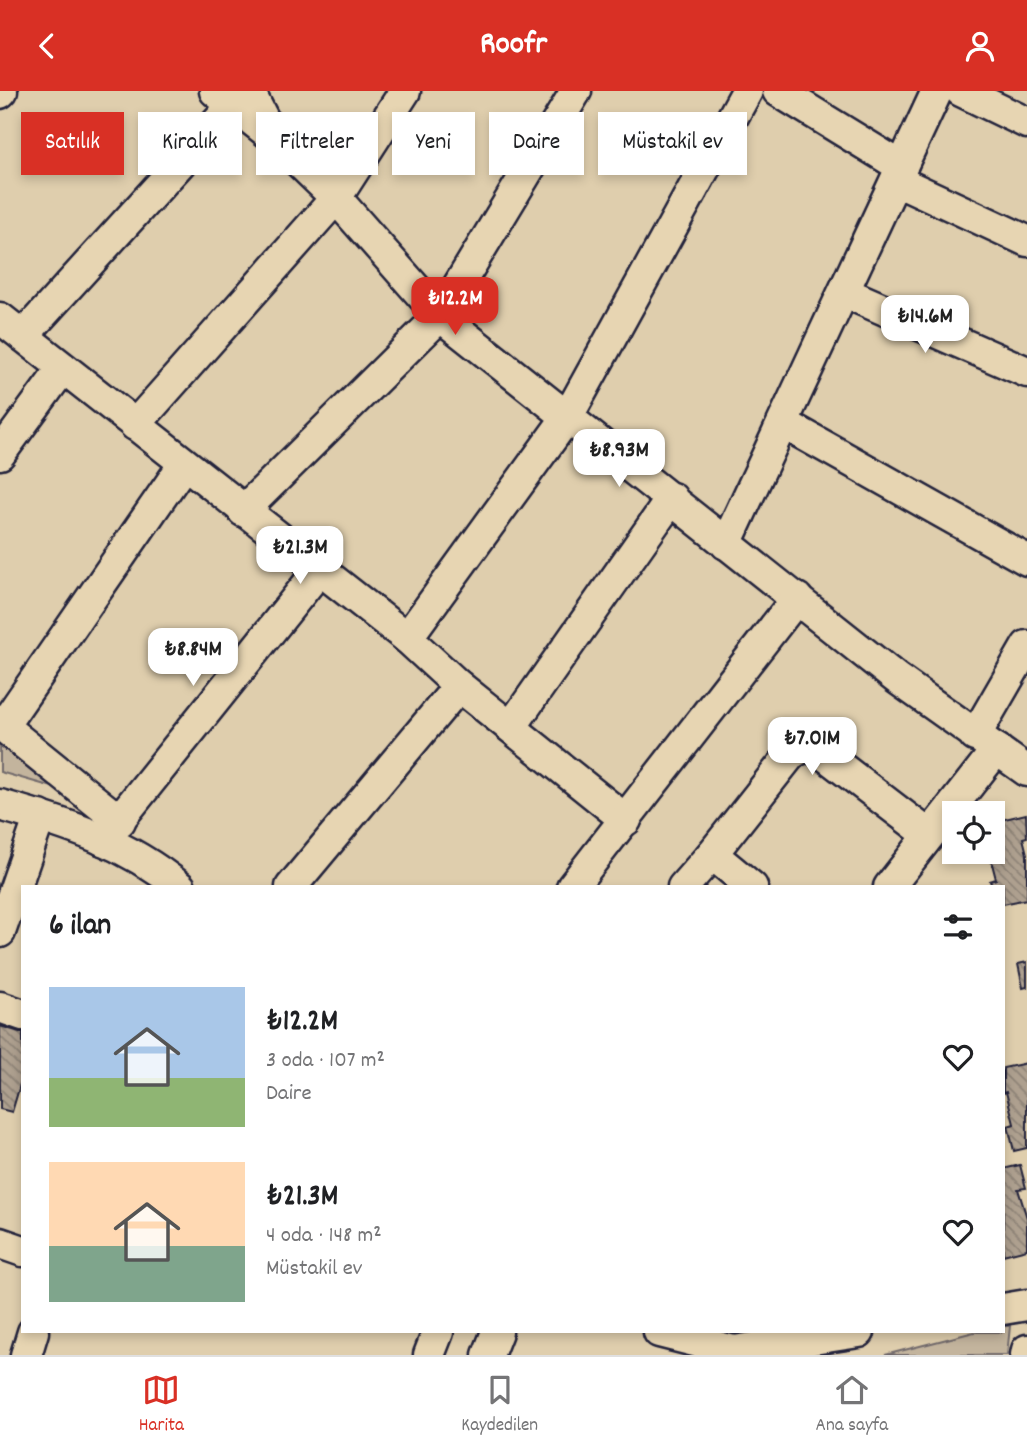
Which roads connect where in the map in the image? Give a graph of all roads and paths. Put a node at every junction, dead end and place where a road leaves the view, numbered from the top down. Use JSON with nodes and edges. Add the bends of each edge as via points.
{"nodes":[{"id":1,"x":405,"y":91,"type":"edge"},
{"id":2,"x":576,"y":91,"type":"edge"},
{"id":3,"x":747,"y":91,"type":"edge"},
{"id":4,"x":778,"y":91,"type":"edge"},
{"id":5,"x":937,"y":91,"type":"edge"},
{"id":6,"x":961,"y":91,"type":"edge"},
{"id":7,"x":233,"y":96,"type":"edge"},
{"id":8,"x":1027,"y":123,"type":"edge"},
{"id":9,"x":899,"y":174,"type":"junction"},
{"id":10,"x":335,"y":198,"type":"junction"},
{"id":11,"x":1027,"y":241,"type":"edge"},
{"id":12,"x":844,"y":292,"type":"junction"},
{"id":13,"x":440,"y":316,"type":"junction"},
{"id":14,"x":11,"y":327,"type":"edge"},
{"id":15,"x":64,"y":368,"type":"junction"},
{"id":16,"x":1027,"y":372,"type":"edge"},
{"id":17,"x":568,"y":416,"type":"junction"},
{"id":18,"x":783,"y":423,"type":"junction"},
{"id":19,"x":135,"y":425,"type":"junction"},
{"id":20,"x":0,"y":454,"type":"edge"},
{"id":21,"x":184,"y":464,"type":"junction"},
{"id":22,"x":672,"y":498,"type":"junction"},
{"id":23,"x":243,"y":511,"type":"junction"},
{"id":24,"x":726,"y":544,"type":"junction"},
{"id":25,"x":1027,"y":559,"type":"edge"},
{"id":26,"x":320,"y":569,"type":"junction"},
{"id":27,"x":797,"y":598,"type":"junction"},
{"id":28,"x":407,"y":638,"type":"junction"},
{"id":29,"x":1027,"y":646,"type":"edge"},
{"id":30,"x":459,"y":685,"type":"junction"},
{"id":31,"x":2,"y":725,"type":"edge"},
{"id":32,"x":511,"y":727,"type":"junction"},
{"id":33,"x":986,"y":743,"type":"junction"},
{"id":34,"x":1027,"y":771,"type":"edge"},
{"id":35,"x":0,"y":805,"type":"edge"},
{"id":36,"x":40,"y":816,"type":"junction"},
{"id":37,"x":626,"y":820,"type":"junction"},
{"id":38,"x":111,"y":831,"type":"junction"},
{"id":39,"x":929,"y":835,"type":"junction"},
{"id":40,"x":712,"y":854,"type":"junction"},
{"id":41,"x":169,"y":883,"type":"edge"},
{"id":42,"x":293,"y":885,"type":"edge"},
{"id":43,"x":574,"y":885,"type":"edge"},
{"id":44,"x":685,"y":885,"type":"edge"},
{"id":45,"x":750,"y":885,"type":"edge"},
{"id":46,"x":890,"y":885,"type":"edge"},
{"id":47,"x":0,"y":932,"type":"edge"},
{"id":48,"x":0,"y":1007,"type":"edge"},
{"id":49,"x":21,"y":1014,"type":"edge"},
{"id":50,"x":0,"y":1243,"type":"edge"},
{"id":51,"x":21,"y":1250,"type":"edge"},
{"id":52,"x":1027,"y":1305,"type":"edge"},
{"id":53,"x":1005,"y":1309,"type":"edge"},
{"id":54,"x":33,"y":1333,"type":"edge"},
{"id":55,"x":438,"y":1333,"type":"edge"},
{"id":56,"x":497,"y":1333,"type":"edge"},
{"id":57,"x":664,"y":1333,"type":"edge"},
{"id":58,"x":850,"y":1333,"type":"edge"},
{"id":59,"x":731,"y":1346,"type":"edge"},
{"id":60,"x":26,"y":1355,"type":"edge"},
{"id":61,"x":429,"y":1355,"type":"edge"},
{"id":62,"x":488,"y":1355,"type":"edge"}],
"edges":[{"from":1,"to":10,"type":"street"},
{"from":2,"to":13,"type":"street"},
{"from":3,"to":17,"type":"street"},
{"from":4,"to":9,"type":"street"},
{"from":5,"to":9,"type":"street"},
{"from":6,"to":8,"type":"street"},
{"from":7,"to":10,"type":"street"},
{"from":7,"to":14,"type":"street"},
{"from":9,"to":11,"type":"street"},
{"from":9,"to":12,"type":"street"},
{"from":10,"to":13,"type":"street"},
{"from":10,"to":19,"type":"street"},
{"from":12,"to":16,"type":"street"},
{"from":12,"to":18,"type":"street"},
{"from":13,"to":17,"type":"street"},
{"from":13,"to":23,"type":"street"},
{"from":14,"to":15,"type":"street"},
{"from":15,"to":19,"type":"street"},
{"from":15,"to":20,"type":"street"},
{"from":17,"to":22,"type":"street"},
{"from":17,"to":28,"type":"street"},
{"from":18,"to":24,"type":"street"},
{"from":18,"to":25,"type":"street"},
{"from":19,"to":21,"type":"street"},
{"from":21,"to":23,"type":"street"},
{"from":21,"to":31,"type":"street"},
{"from":22,"to":24,"type":"street"},
{"from":22,"to":32,"type":"street"},
{"from":23,"to":26,"type":"street"},
{"from":24,"to":27,"type":"street"},
{"from":26,"to":28,"type":"street"},
{"from":26,"to":38,"type":"street"},
{"from":27,"to":33,"type":"street"},
{"from":27,"to":37,"type":"street"},
{"from":28,"to":30,"type":"street"},
{"from":29,"to":33,"type":"street"},
{"from":30,"to":32,"type":"street"},
{"from":30,"to":42,"type":"street"},
{"from":31,"to":38,"type":"street"},
{"from":32,"to":37,"type":"street"},
{"from":33,"to":34,"type":"street"},
{"from":33,"to":39,"type":"street"},
{"from":35,"to":36,"type":"street"},
{"from":36,"to":38,"type":"street"},
{"from":36,"to":47,"type":"street"},
{"from":37,"to":43,"type":"street"},
{"from":38,"to":41,"type":"street"},
{"from":39,"to":40,"type":"street","via":[[817,749],[803,747],[791,754]]},
{"from":39,"to":46,"type":"street"},
{"from":40,"to":44,"type":"street"},
{"from":40,"to":45,"type":"street"},
{"from":48,"to":49,"type":"street"},
{"from":50,"to":51,"type":"street"},
{"from":52,"to":53,"type":"street"},
{"from":54,"to":60,"type":"street"},
{"from":55,"to":61,"type":"street"},
{"from":56,"to":62,"type":"street"},
{"from":57,"to":59,"type":"street"},
{"from":58,"to":59,"type":"street"}]}
